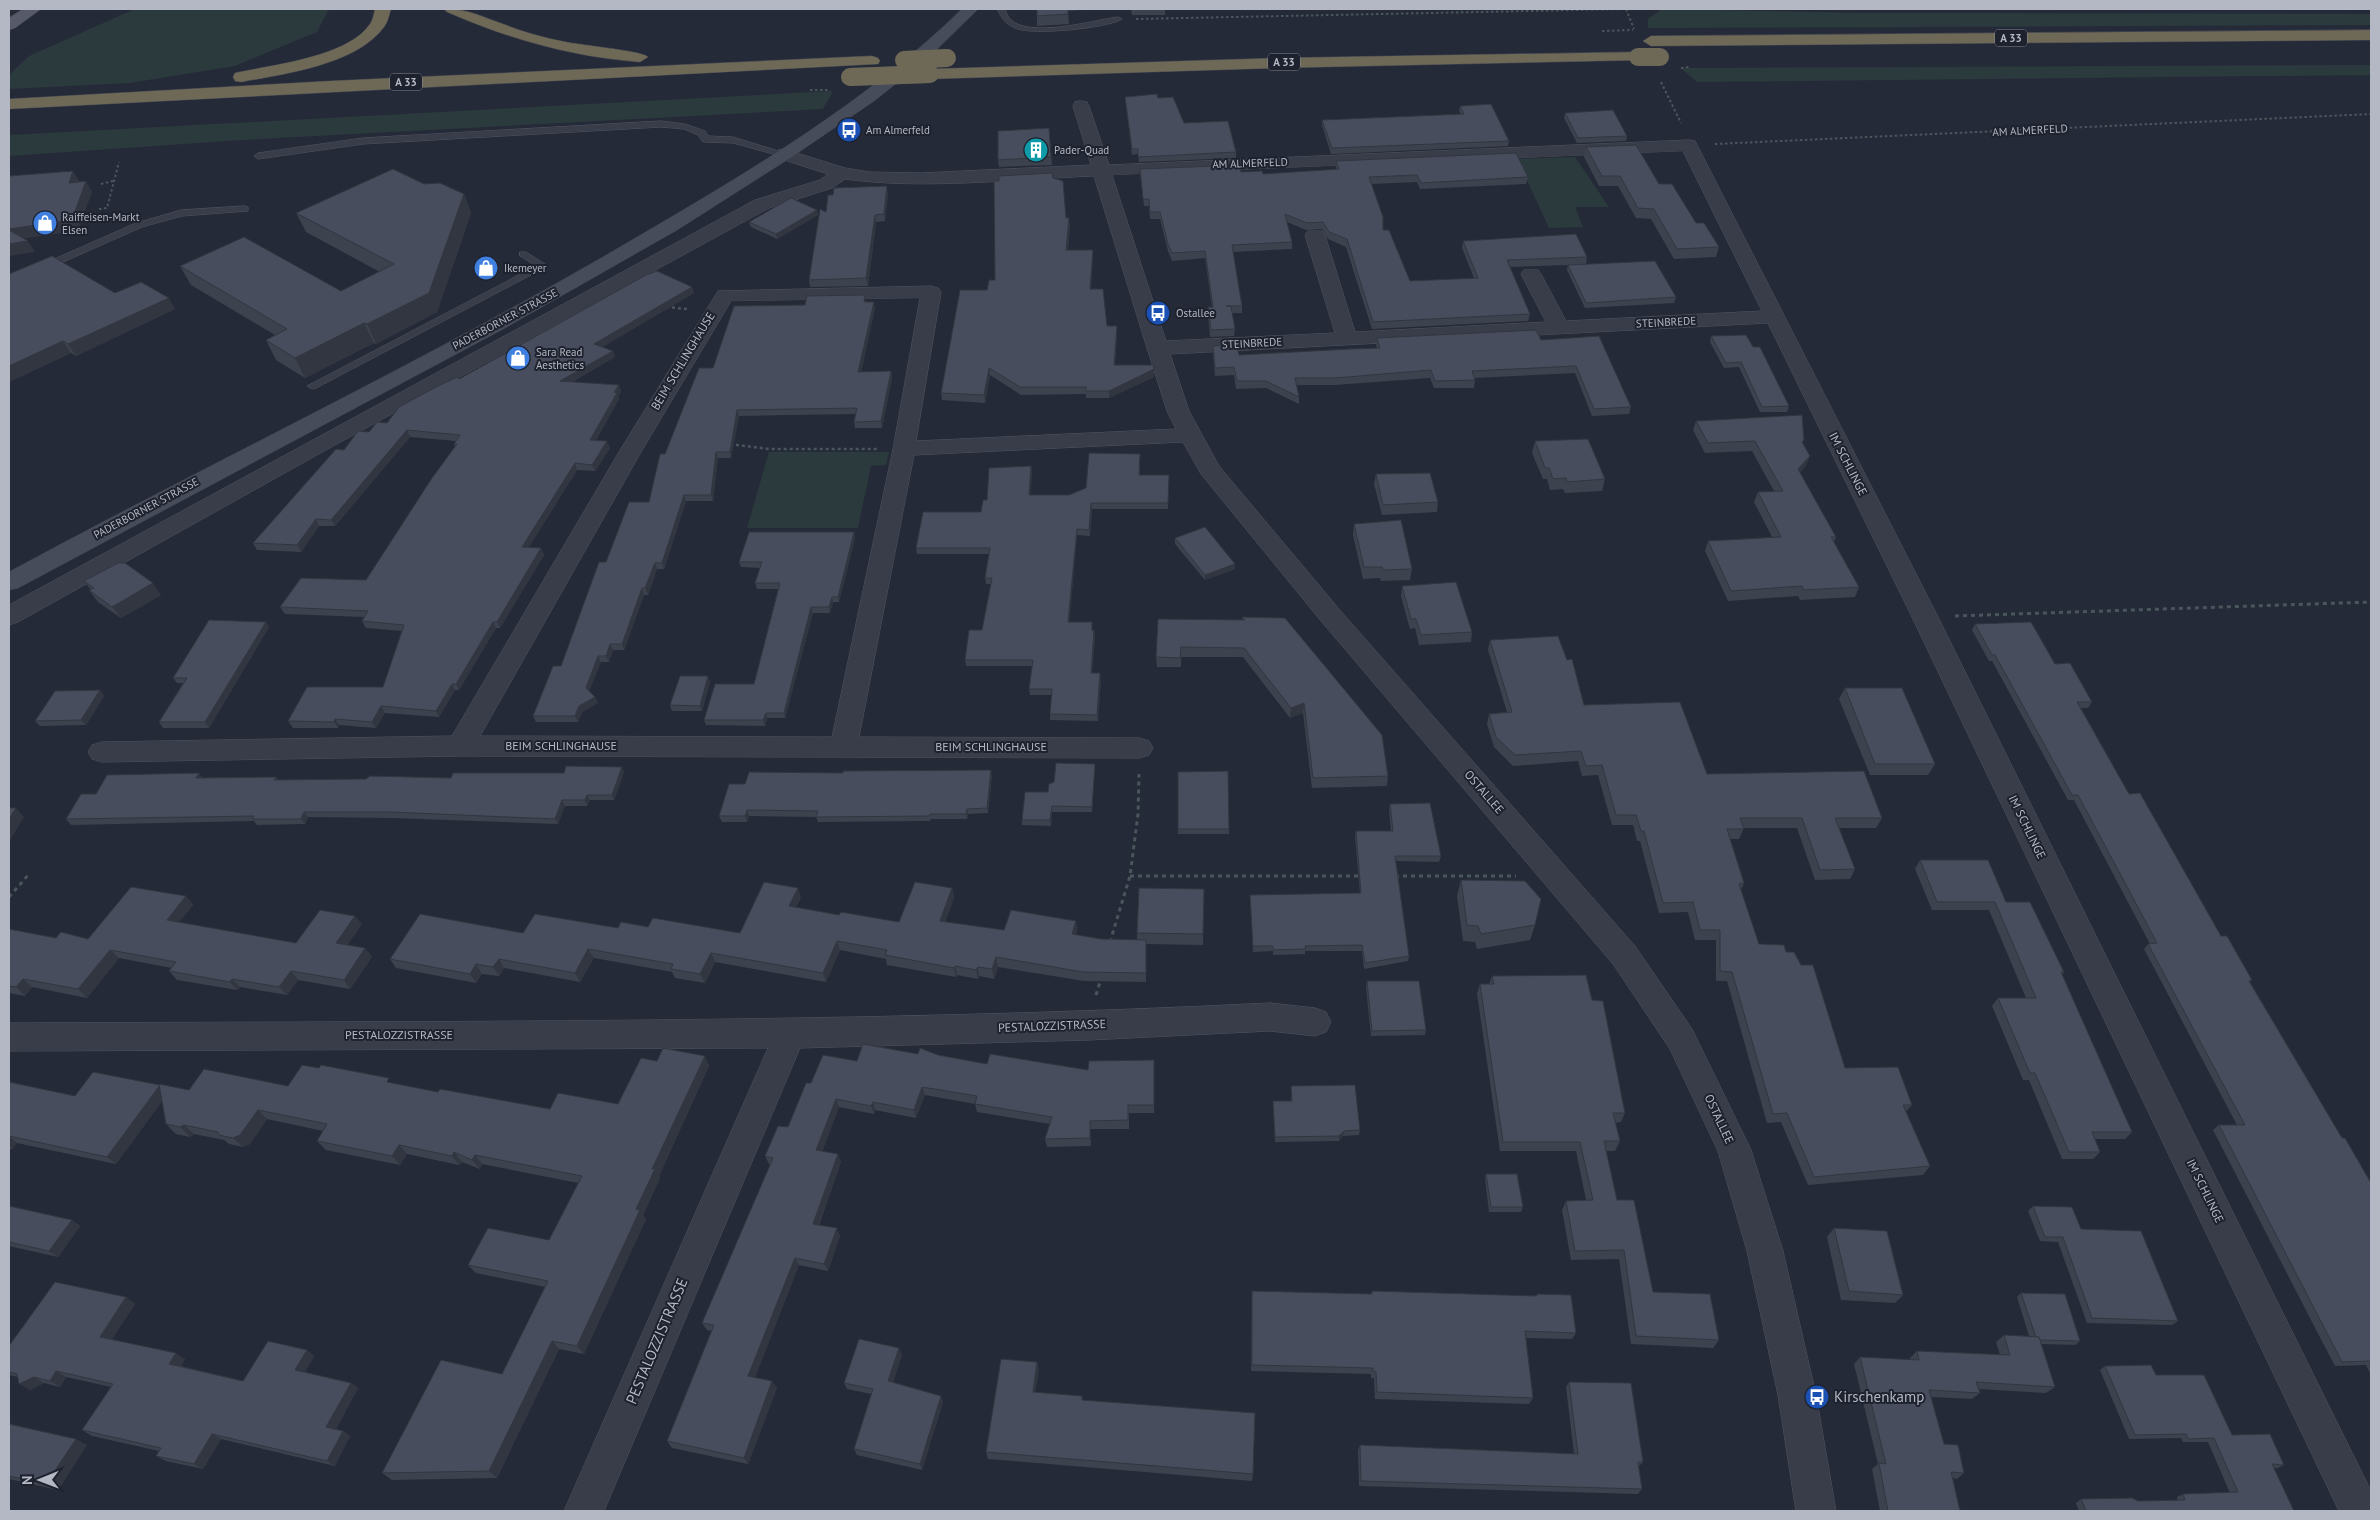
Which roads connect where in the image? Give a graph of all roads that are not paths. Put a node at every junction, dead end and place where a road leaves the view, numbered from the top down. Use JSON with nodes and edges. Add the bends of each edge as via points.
{"nodes":[{"id":1,"x":9,"y":9,"type":"edge"},
{"id":2,"x":16,"y":9,"type":"edge"},
{"id":3,"x":33,"y":9,"type":"edge"},
{"id":4,"x":383,"y":9,"type":"edge"},
{"id":5,"x":452,"y":9,"type":"edge"},
{"id":6,"x":970,"y":9,"type":"edge"},
{"id":7,"x":1001,"y":9,"type":"edge"},
{"id":8,"x":1118,"y":19,"type":"road end"},
{"id":9,"x":9,"y":25,"type":"edge"},
{"id":10,"x":2371,"y":35,"type":"edge"},
{"id":11,"x":1639,"y":40,"type":"junction"},
{"id":12,"x":1502,"y":44,"type":"dead end"},
{"id":13,"x":2164,"y":53,"type":"dead end"},
{"id":14,"x":801,"y":64,"type":"junction"},
{"id":15,"x":422,"y":98,"type":"dead end"},
{"id":16,"x":10,"y":104,"type":"edge"},
{"id":17,"x":1081,"y":106,"type":"dead end"},
{"id":18,"x":1689,"y":145,"type":"joint"},
{"id":19,"x":784,"y":154,"type":"junction"},
{"id":20,"x":258,"y":156,"type":"dead end"},
{"id":21,"x":1101,"y":169,"type":"junction"},
{"id":22,"x":842,"y":173,"type":"junction"},
{"id":23,"x":245,"y":209,"type":"dead end"},
{"id":24,"x":1315,"y":235,"type":"dead end"},
{"id":25,"x":523,"y":254,"type":"dead end"},
{"id":26,"x":1531,"y":274,"type":"dead end"},
{"id":27,"x":9,"y":282,"type":"edge"},
{"id":28,"x":1774,"y":317,"type":"junction"},
{"id":29,"x":1559,"y":328,"type":"junction"},
{"id":30,"x":1347,"y":338,"type":"junction"},
{"id":31,"x":1157,"y":348,"type":"junction"},
{"id":32,"x":312,"y":386,"type":"dead end"},
{"id":33,"x":1190,"y":435,"type":"junction"},
{"id":34,"x":904,"y":449,"type":"junction"},
{"id":35,"x":9,"y":582,"type":"edge"},
{"id":36,"x":9,"y":616,"type":"edge"},
{"id":37,"x":460,"y":746,"type":"junction"},
{"id":38,"x":843,"y":747,"type":"junction"},
{"id":39,"x":1139,"y":748,"type":"road end"},
{"id":40,"x":102,"y":752,"type":"dead end"},
{"id":41,"x":1315,"y":1022,"type":"dead end"},
{"id":42,"x":790,"y":1034,"type":"junction"},
{"id":43,"x":9,"y":1037,"type":"edge"},
{"id":44,"x":584,"y":1511,"type":"edge"},
{"id":45,"x":1816,"y":1511,"type":"edge"},
{"id":46,"x":2360,"y":1511,"type":"edge"}],
"edges":[{"from":1,"to":2,"type":"main road"},
{"from":3,"to":9,"type":"main road"},
{"from":4,"to":16,"type":"highway","via":[[379,23],[361,40],[309,62],[243,76]]},
{"from":5,"to":14,"type":"highway","via":[[493,26],[590,52]]},
{"from":6,"to":19,"type":"street","name":"PADERBORNER STRASSE","via":[[910,64]]},
{"from":7,"to":8,"type":"lane","via":[[1011,24],[1039,30]]},
{"from":10,"to":11,"type":"highway","number":"A 33"},
{"from":11,"to":13,"type":"highway","number":"A 33","bridge":true,"via":[[1660,57]]},
{"from":11,"to":15,"type":"highway","number":"A 33","bridge":true,"via":[[1277,62],[850,77]]},
{"from":12,"to":14,"type":"highway","number":"A 33","bridge":true},
{"from":14,"to":16,"type":"highway","number":"A 33"},
{"from":17,"to":21,"type":"street","name":"OSTALLEE"},
{"from":18,"to":21,"type":"street","name":"AM ALMERFELD"},
{"from":18,"to":28,"type":"street","name":"IM SCHLINGE"},
{"from":19,"to":20,"type":"lane","via":[[733,140],[705,139],[702,133],[685,127],[661,124],[363,141]]},
{"from":19,"to":22,"type":"street","name":"AM ALMERFELD"},
{"from":19,"to":35,"type":"street","name":"PADERBORNER STRASSE","via":[[600,269]]},
{"from":21,"to":22,"type":"street","name":"AM ALMERFELD","via":[[920,178]]},
{"from":21,"to":31,"type":"street","name":"OSTALLEE"},
{"from":22,"to":36,"type":"street","name":"PADERBORNER STRASSE","via":[[826,184],[754,209]]},
{"from":23,"to":27,"type":"lane","via":[[181,213],[114,244],[99,242]]},
{"from":24,"to":30,"type":"street"},
{"from":25,"to":32,"type":"lane","via":[[542,266]]},
{"from":26,"to":29,"type":"street"},
{"from":28,"to":29,"type":"street","name":"STEINBREDE"},
{"from":28,"to":46,"type":"street","name":"IM SCHLINGE","via":[[1925,618]]},
{"from":29,"to":30,"type":"street","name":"STEINBREDE"},
{"from":30,"to":31,"type":"street","name":"STEINBREDE"},
{"from":31,"to":33,"type":"street","name":"OSTALLEE","via":[[1178,411]]},
{"from":33,"to":34,"type":"street"},
{"from":33,"to":45,"type":"street","name":"OSTALLEE","via":[[1210,469],[1319,602],[1624,955],[1681,1038],[1734,1150],[1765,1251],[1797,1395]]},
{"from":34,"to":37,"type":"street","name":"BEIM SCHLINGHAUSE","via":[[931,292],[724,295]]},
{"from":34,"to":38,"type":"street","name":"BEIM SCHLINGHAUSE"},
{"from":37,"to":38,"type":"street","name":"BEIM SCHLINGHAUSE"},
{"from":37,"to":40,"type":"street","name":"BEIM SCHLINGHAUSE"},
{"from":38,"to":39,"type":"street","name":"BEIM SCHLINGHAUSE"},
{"from":41,"to":42,"type":"street","name":"PESTALOZZISTRASSE","via":[[1270,1017],[1089,1026]]},
{"from":42,"to":43,"type":"street","name":"PESTALOZZISTRASSE"},
{"from":42,"to":44,"type":"street","name":"PESTALOZZISTRASSE"}]}
